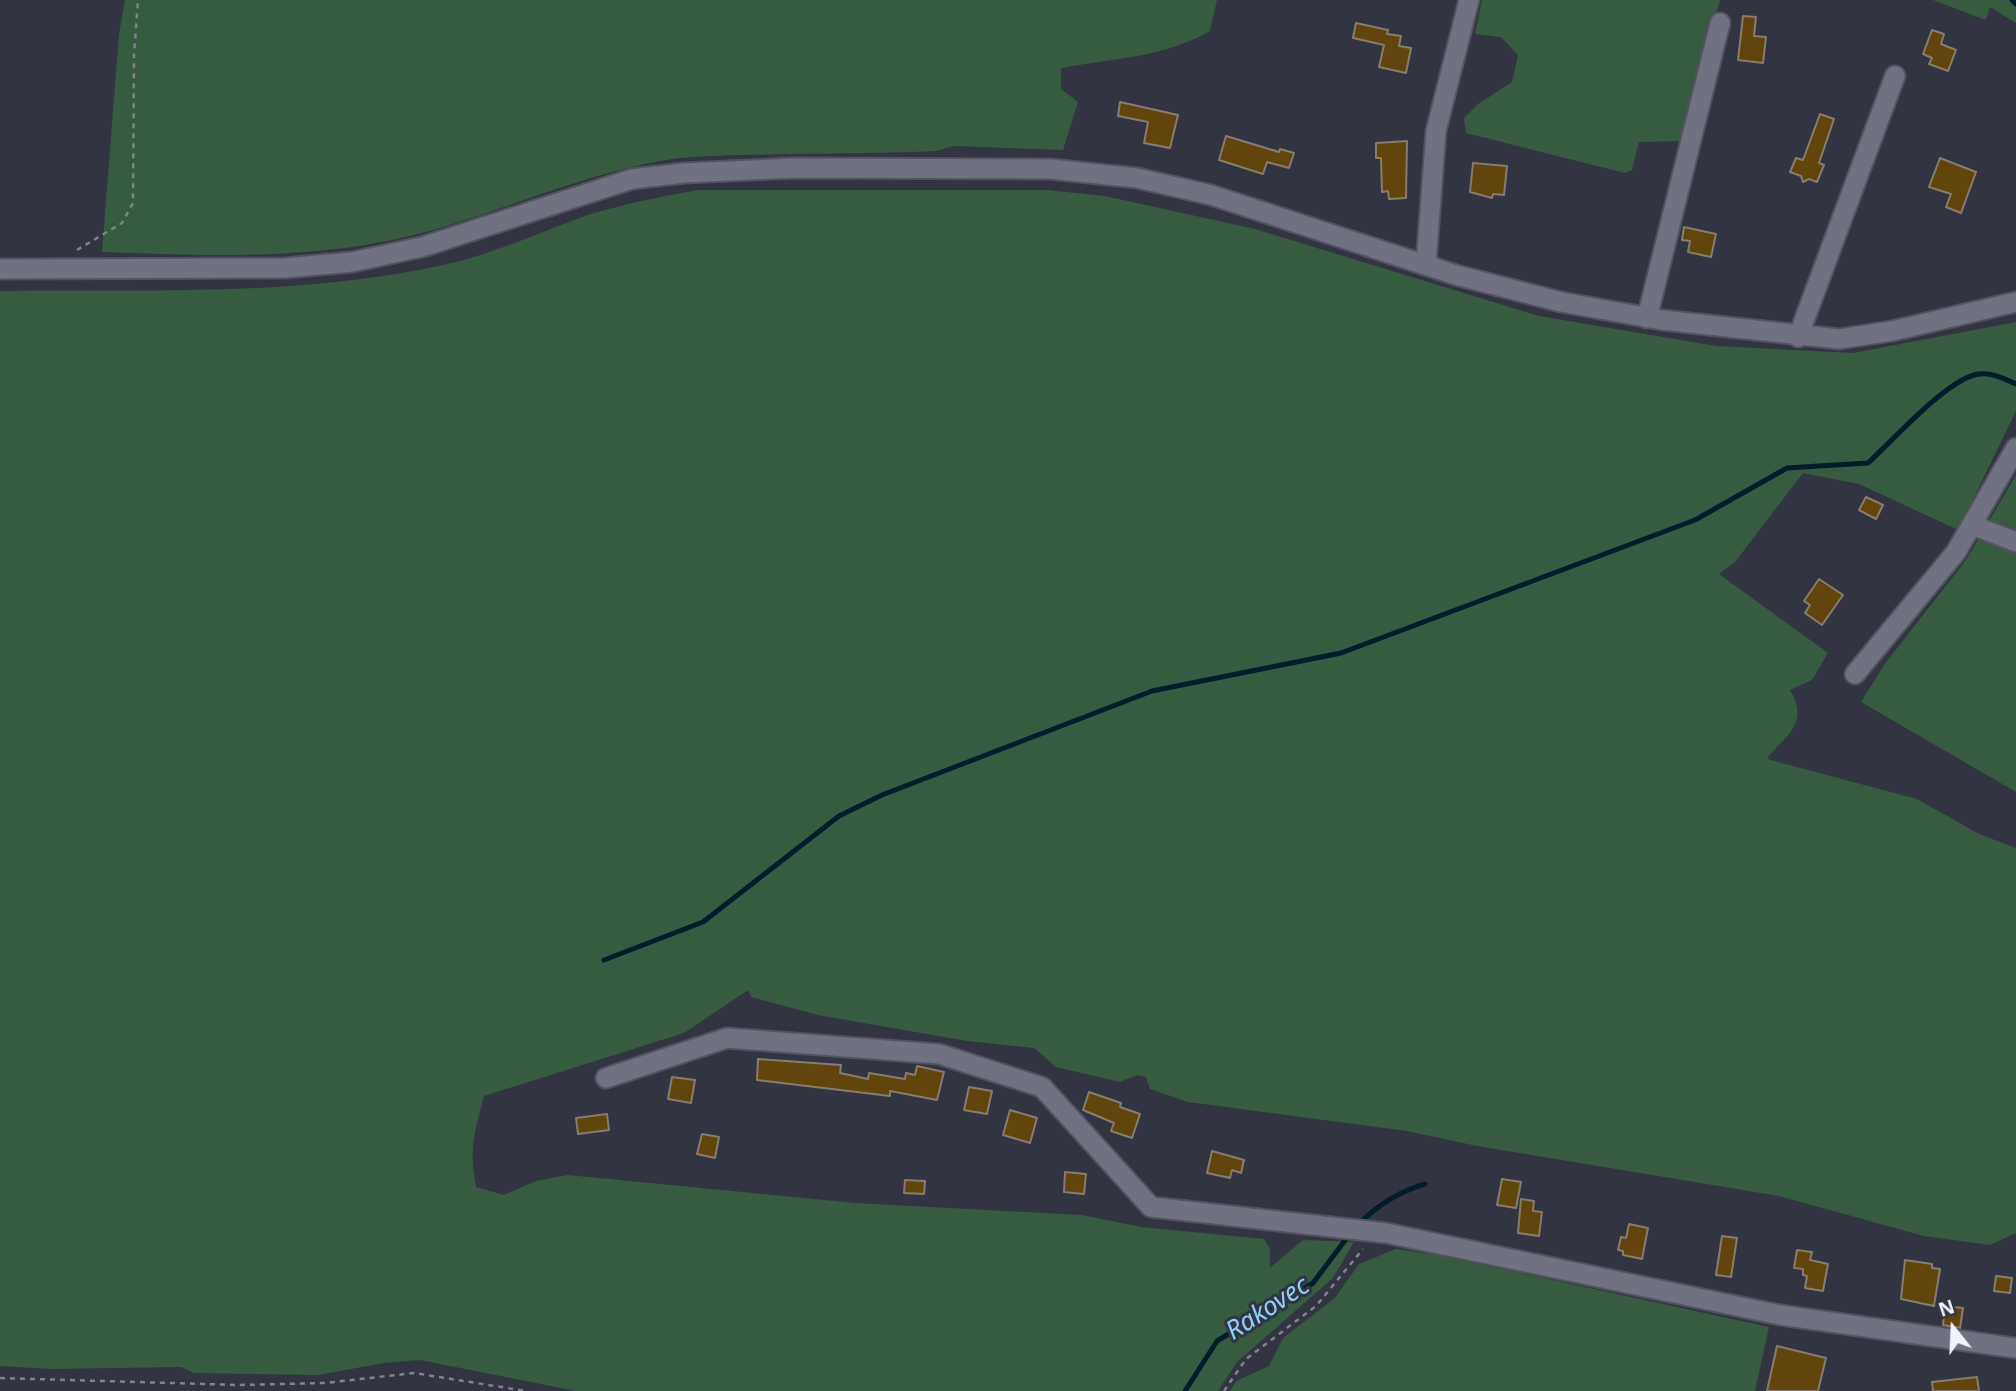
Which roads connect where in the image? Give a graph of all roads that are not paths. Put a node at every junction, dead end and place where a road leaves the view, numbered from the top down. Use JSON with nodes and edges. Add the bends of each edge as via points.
{"nodes":[{"id":1,"x":1469,"y":0,"type":"edge"},
{"id":2,"x":1720,"y":23,"type":"dead end"},
{"id":3,"x":1895,"y":76,"type":"dead end"},
{"id":4,"x":1426,"y":264,"type":"junction"},
{"id":5,"x":0,"y":269,"type":"edge"},
{"id":6,"x":2016,"y":302,"type":"edge"},
{"id":7,"x":1647,"y":318,"type":"junction"},
{"id":8,"x":1798,"y":337,"type":"junction"},
{"id":9,"x":2016,"y":448,"type":"edge"},
{"id":10,"x":1972,"y":525,"type":"junction"},
{"id":11,"x":2016,"y":542,"type":"edge"},
{"id":12,"x":1854,"y":674,"type":"dead end"},
{"id":13,"x":606,"y":1078,"type":"dead end"},
{"id":14,"x":2016,"y":1348,"type":"edge"}],
"edges":[{"from":1,"to":4,"type":"street","via":[[1436,131]]},
{"from":2,"to":7,"type":"street"},
{"from":3,"to":8,"type":"street"},
{"from":4,"to":5,"type":"street","via":[[1211,195],[1137,178],[1050,169],[796,168],[632,179],[422,247],[352,262],[285,268]]},
{"from":4,"to":7,"type":"street","via":[[1524,293]]},
{"from":6,"to":8,"type":"street","via":[[1857,337]]},
{"from":7,"to":8,"type":"street"},
{"from":9,"to":10,"type":"street"},
{"from":10,"to":11,"type":"street"},
{"from":10,"to":12,"type":"street","via":[[1956,552]]},
{"from":13,"to":14,"type":"street","via":[[727,1038],[939,1054],[1042,1087],[1151,1207],[1386,1233],[1780,1315]]}]}
